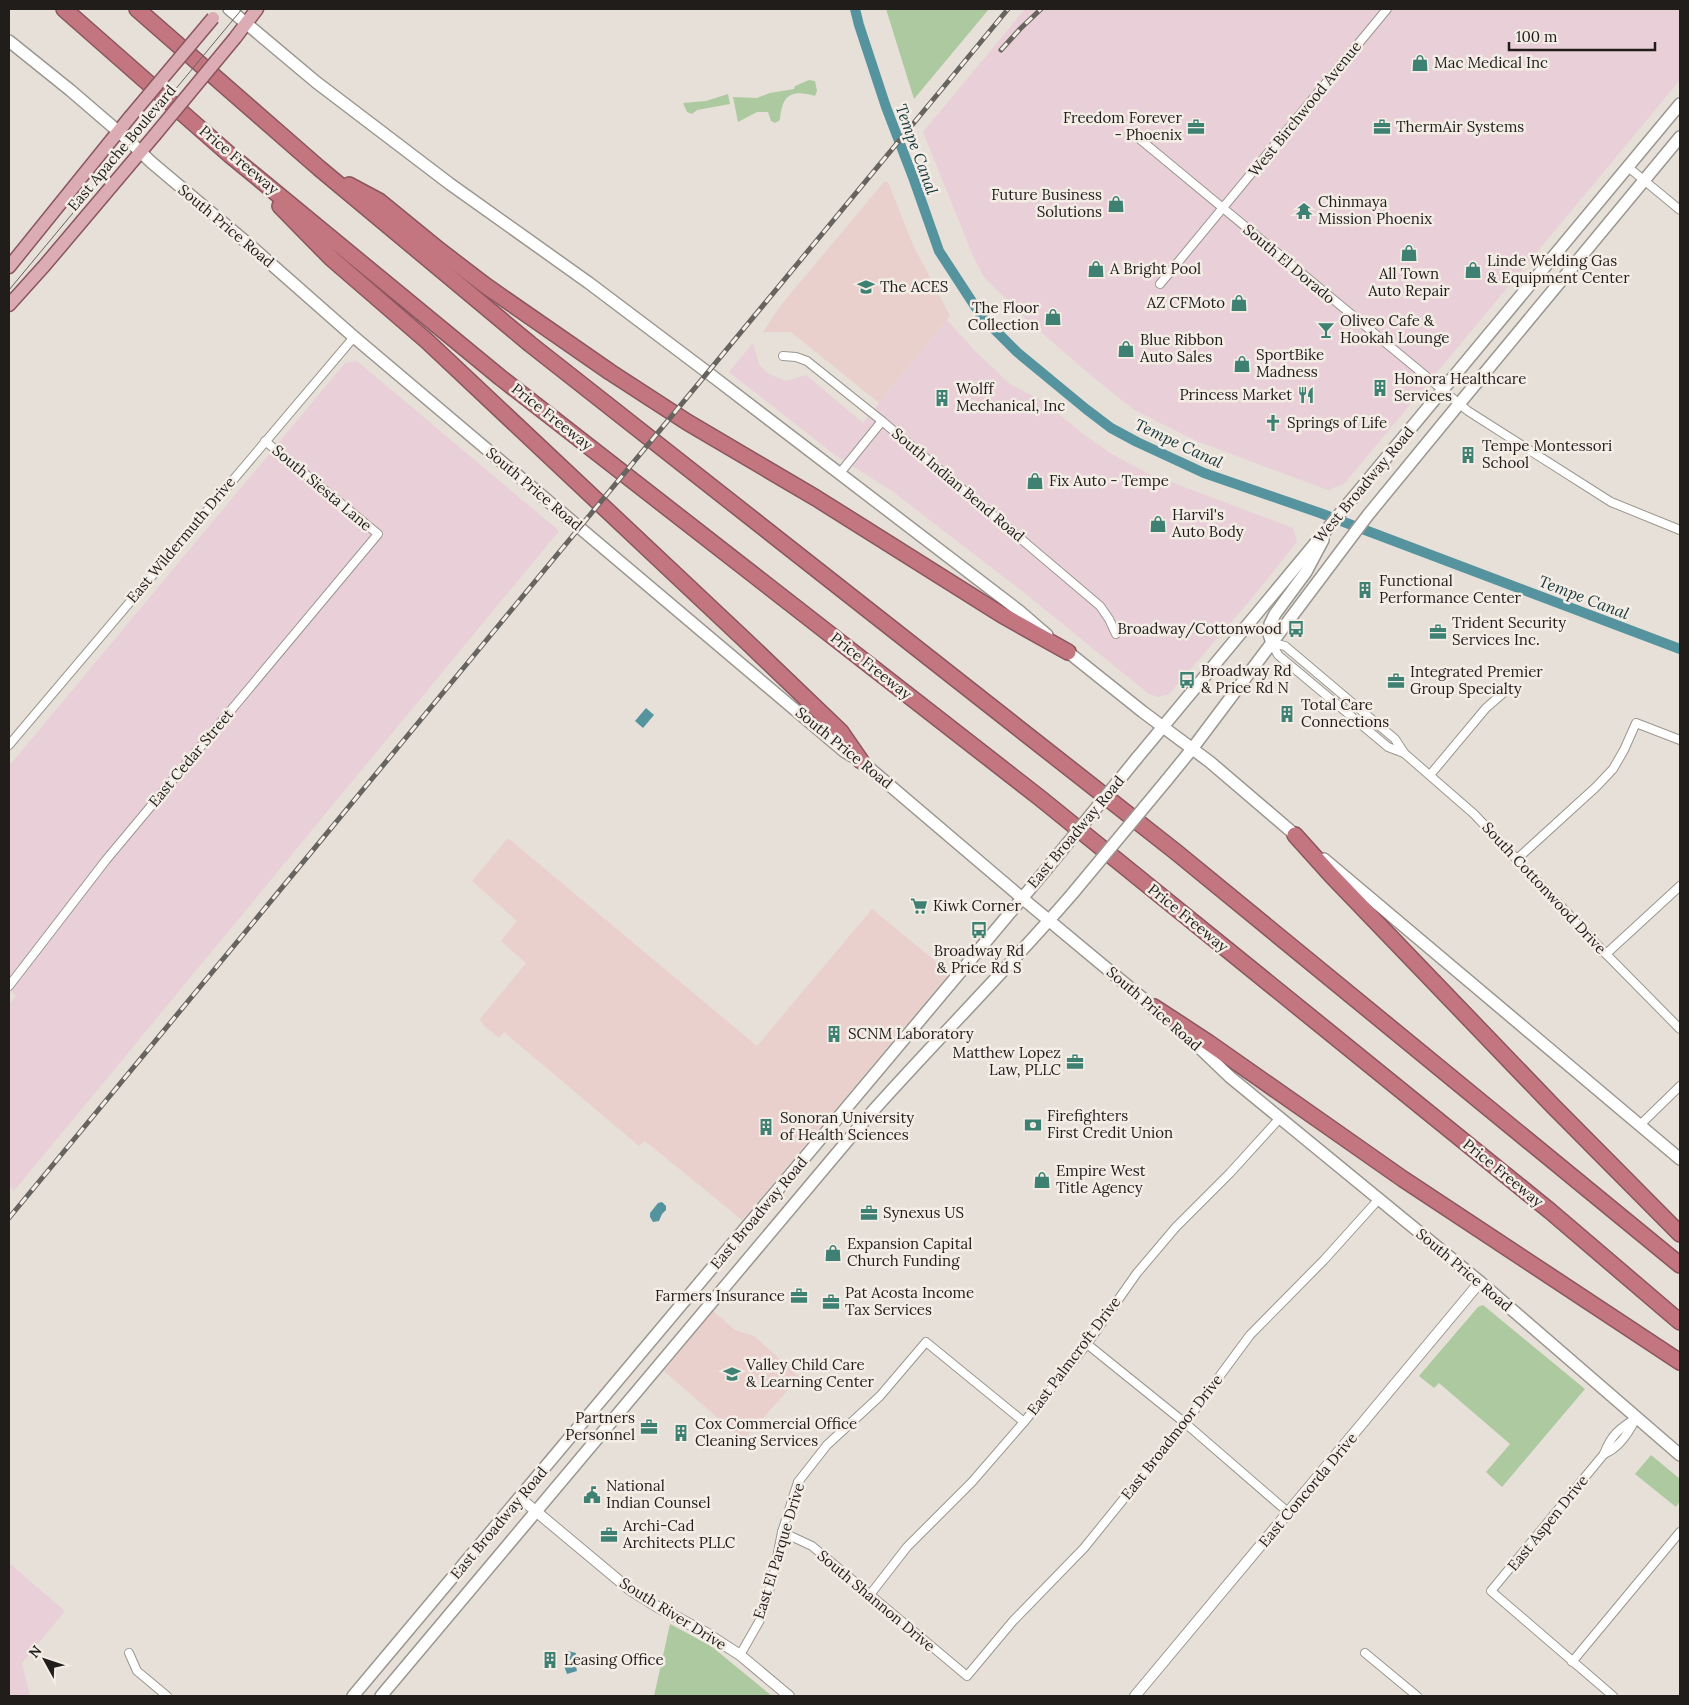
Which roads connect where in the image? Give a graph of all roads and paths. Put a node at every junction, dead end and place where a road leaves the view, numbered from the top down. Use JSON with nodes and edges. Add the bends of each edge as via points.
{"nodes":[{"id":1,"x":64,"y":9,"type":"edge"},
{"id":2,"x":136,"y":9,"type":"edge"},
{"id":3,"x":229,"y":9,"type":"edge"},
{"id":4,"x":257,"y":9,"type":"edge"},
{"id":5,"x":1388,"y":9,"type":"edge"},
{"id":6,"x":216,"y":13,"type":"edge"},
{"id":7,"x":246,"y":24,"type":"junction"},
{"id":8,"x":9,"y":41,"type":"edge"},
{"id":9,"x":1680,"y":104,"type":"edge"},
{"id":10,"x":118,"y":131,"type":"junction"},
{"id":11,"x":1136,"y":136,"type":"dead end"},
{"id":12,"x":1680,"y":137,"type":"edge"},
{"id":13,"x":140,"y":152,"type":"junction"},
{"id":14,"x":230,"y":155,"type":"junction"},
{"id":15,"x":1628,"y":167,"type":"junction"},
{"id":16,"x":320,"y":168,"type":"junction"},
{"id":17,"x":1644,"y":180,"type":"junction"},
{"id":18,"x":1223,"y":209,"type":"junction"},
{"id":19,"x":1680,"y":210,"type":"edge"},
{"id":20,"x":9,"y":267,"type":"edge"},
{"id":21,"x":1160,"y":284,"type":"dead end"},
{"id":22,"x":9,"y":305,"type":"edge"},
{"id":23,"x":354,"y":337,"type":"junction"},
{"id":24,"x":783,"y":356,"type":"dead end"},
{"id":25,"x":1443,"y":391,"type":"junction"},
{"id":26,"x":1458,"y":404,"type":"junction"},
{"id":27,"x":882,"y":421,"type":"junction"},
{"id":28,"x":265,"y":441,"type":"junction"},
{"id":29,"x":840,"y":473,"type":"junction"},
{"id":30,"x":1680,"y":530,"type":"edge"},
{"id":31,"x":1323,"y":533,"type":"junction"},
{"id":32,"x":378,"y":534,"type":"joint"},
{"id":33,"x":1116,"y":634,"type":"dead end"},
{"id":34,"x":1272,"y":643,"type":"junction"},
{"id":35,"x":1068,"y":652,"type":"junction"},
{"id":36,"x":1510,"y":687,"type":"dead end"},
{"id":37,"x":1327,"y":697,"type":"junction"},
{"id":38,"x":1348,"y":699,"type":"junction"},
{"id":39,"x":1163,"y":727,"type":"junction"},
{"id":40,"x":1680,"y":740,"type":"edge"},
{"id":41,"x":9,"y":745,"type":"edge"},
{"id":42,"x":1192,"y":749,"type":"junction"},
{"id":43,"x":1404,"y":753,"type":"junction"},
{"id":44,"x":861,"y":761,"type":"junction"},
{"id":45,"x":1430,"y":775,"type":"junction"},
{"id":46,"x":1296,"y":835,"type":"junction"},
{"id":47,"x":1517,"y":859,"type":"junction"},
{"id":48,"x":1680,"y":886,"type":"edge"},
{"id":49,"x":1022,"y":898,"type":"junction"},
{"id":50,"x":1049,"y":921,"type":"junction"},
{"id":51,"x":1606,"y":954,"type":"junction"},
{"id":52,"x":9,"y":986,"type":"edge"},
{"id":53,"x":1154,"y":1007,"type":"junction"},
{"id":54,"x":1680,"y":1029,"type":"edge"},
{"id":55,"x":1680,"y":1086,"type":"edge"},
{"id":56,"x":848,"y":1108,"type":"junction"},
{"id":57,"x":1280,"y":1118,"type":"junction"},
{"id":58,"x":864,"y":1121,"type":"junction"},
{"id":59,"x":1640,"y":1125,"type":"junction"},
{"id":60,"x":1680,"y":1159,"type":"edge"},
{"id":61,"x":1378,"y":1200,"type":"junction"},
{"id":62,"x":755,"y":1218,"type":"junction"},
{"id":63,"x":772,"y":1232,"type":"junction"},
{"id":64,"x":1680,"y":1234,"type":"edge"},
{"id":65,"x":1680,"y":1265,"type":"edge"},
{"id":66,"x":1480,"y":1282,"type":"junction"},
{"id":67,"x":1680,"y":1322,"type":"edge"},
{"id":68,"x":1086,"y":1344,"type":"junction"},
{"id":69,"x":1680,"y":1362,"type":"edge"},
{"id":70,"x":1636,"y":1418,"type":"junction"},
{"id":71,"x":1024,"y":1422,"type":"junction"},
{"id":72,"x":1185,"y":1424,"type":"junction"},
{"id":73,"x":1680,"y":1455,"type":"edge"},
{"id":74,"x":520,"y":1498,"type":"junction"},
{"id":75,"x":536,"y":1512,"type":"junction"},
{"id":76,"x":1289,"y":1513,"type":"junction"},
{"id":77,"x":782,"y":1532,"type":"junction"},
{"id":78,"x":1680,"y":1532,"type":"edge"},
{"id":79,"x":869,"y":1596,"type":"junction"},
{"id":80,"x":129,"y":1653,"type":"dead end"},
{"id":81,"x":1365,"y":1653,"type":"dead end"},
{"id":82,"x":740,"y":1655,"type":"junction"},
{"id":83,"x":1572,"y":1662,"type":"junction"},
{"id":84,"x":967,"y":1676,"type":"joint"},
{"id":85,"x":167,"y":1696,"type":"edge"},
{"id":86,"x":353,"y":1696,"type":"edge"},
{"id":87,"x":381,"y":1696,"type":"edge"},
{"id":88,"x":789,"y":1696,"type":"edge"},
{"id":89,"x":1135,"y":1696,"type":"edge"},
{"id":90,"x":1417,"y":1696,"type":"edge"},
{"id":91,"x":1613,"y":1696,"type":"edge"}],
"edges":[{"from":1,"to":14,"type":"highway","name":"Price Freeway"},
{"from":2,"to":16,"type":"highway"},
{"from":3,"to":7,"type":"main road"},
{"from":4,"to":7,"type":"main road","name":"East Apache Boulevard"},
{"from":5,"to":18,"type":"street","name":"West Birchwood Avenue"},
{"from":6,"to":10,"type":"main road","name":"East Apache Boulevard","bridge":true},
{"from":7,"to":13,"type":"main road","name":"East Apache Boulevard","bridge":true},
{"from":7,"to":29,"type":"main road","via":[[450,184],[597,289]]},
{"from":8,"to":10,"type":"main road","name":"South Price Road"},
{"from":9,"to":15,"type":"main road","name":"West Broadway Road"},
{"from":10,"to":13,"type":"main road","name":"South Price Road"},
{"from":10,"to":20,"type":"main road","name":"East Apache Boulevard"},
{"from":11,"to":18,"type":"street","name":"South El Dorado"},
{"from":12,"to":17,"type":"main road","name":"West Broadway Road"},
{"from":13,"to":22,"type":"main road","name":"East Apache Boulevard"},
{"from":13,"to":23,"type":"main road","name":"South Price Road"},
{"from":14,"to":44,"type":"highway","via":[[331,258],[427,341],[841,732]]},
{"from":14,"to":67,"type":"highway","name":"Price Freeway","via":[[501,378],[1040,798],[1550,1211]]},
{"from":15,"to":17,"type":"street"},
{"from":15,"to":25,"type":"main road","name":"West Broadway Road"},
{"from":16,"to":35,"type":"highway","via":[[379,201],[486,286],[687,422]]},
{"from":16,"to":65,"type":"highway","via":[[530,344],[1176,852]]},
{"from":17,"to":19,"type":"street"},
{"from":17,"to":26,"type":"main road","name":"West Broadway Road"},
{"from":18,"to":21,"type":"street","name":"West Birchwood Avenue"},
{"from":18,"to":25,"type":"street","name":"South El Dorado"},
{"from":23,"to":28,"type":"street","name":"East Wildermuth Drive"},
{"from":23,"to":44,"type":"main road","name":"South Price Road","via":[[845,752]]},
{"from":24,"to":27,"type":"street","name":"South Indian Bend Road","via":[[807,361]]},
{"from":25,"to":26,"type":"street","name":"South El Dorado"},
{"from":25,"to":31,"type":"main road","name":"West Broadway Road"},
{"from":26,"to":30,"type":"street","name":"South El Dorado","via":[[1611,502]]},
{"from":26,"to":34,"type":"main road","name":"West Broadway Road","via":[[1368,515]]},
{"from":27,"to":29,"type":"street"},
{"from":27,"to":33,"type":"street","name":"South Indian Bend Road","via":[[1100,606]]},
{"from":28,"to":32,"type":"street","name":"South Siesta Lane"},
{"from":28,"to":41,"type":"street","name":"East Wildermuth Drive"},
{"from":29,"to":35,"type":"main road"},
{"from":31,"to":34,"type":"main road","via":[[1323,542],[1306,572],[1270,624]]},
{"from":31,"to":39,"type":"main road","name":"West Broadway Road"},
{"from":32,"to":52,"type":"street","name":"East Cedar Street","via":[[106,860]]},
{"from":34,"to":37,"type":"street","name":"South Cottonwood Drive","via":[[1278,655]]},
{"from":34,"to":38,"type":"street","name":"South Cottonwood Drive","via":[[1285,646]]},
{"from":34,"to":42,"type":"main road","name":"West Broadway Road"},
{"from":35,"to":39,"type":"main road"},
{"from":36,"to":45,"type":"street","via":[[1486,708]]},
{"from":37,"to":38,"type":"street"},
{"from":37,"to":43,"type":"street","name":"South Cottonwood Drive","via":[[1388,747]]},
{"from":38,"to":43,"type":"street","name":"South Cottonwood Drive","via":[[1396,740]]},
{"from":39,"to":42,"type":"main road"},
{"from":39,"to":49,"type":"main road","name":"East Broadway Road","bridge":true},
{"from":40,"to":47,"type":"street","via":[[1636,723],[1613,769]]},
{"from":42,"to":46,"type":"main road"},
{"from":42,"to":50,"type":"main road","name":"East Broadway Road","bridge":true},
{"from":43,"to":45,"type":"street","name":"South Cottonwood Drive"},
{"from":44,"to":49,"type":"main road","name":"South Price Road"},
{"from":45,"to":47,"type":"street","name":"South Cottonwood Drive","via":[[1474,814]]},
{"from":46,"to":59,"type":"main road"},
{"from":46,"to":64,"type":"highway","via":[[1553,1106]]},
{"from":47,"to":51,"type":"street","name":"South Cottonwood Drive"},
{"from":48,"to":51,"type":"street"},
{"from":49,"to":50,"type":"main road","name":"South Price Road"},
{"from":49,"to":56,"type":"main road","name":"East Broadway Road"},
{"from":50,"to":53,"type":"main road","name":"South Price Road"},
{"from":50,"to":58,"type":"main road","name":"East Broadway Road"},
{"from":51,"to":54,"type":"street","name":"South Cottonwood Drive"},
{"from":53,"to":57,"type":"main road","name":"South Price Road"},
{"from":53,"to":69,"type":"highway","via":[[1402,1179]]},
{"from":55,"to":59,"type":"street"},
{"from":56,"to":58,"type":"main road"},
{"from":56,"to":62,"type":"main road","name":"East Broadway Road"},
{"from":57,"to":61,"type":"main road","name":"South Price Road"},
{"from":57,"to":68,"type":"street","name":"East Palmcroft Drive","via":[[1176,1227],[1137,1273]]},
{"from":58,"to":63,"type":"main road","name":"East Broadway Road"},
{"from":59,"to":60,"type":"main road"},
{"from":61,"to":66,"type":"main road","name":"South Price Road"},
{"from":61,"to":72,"type":"street","name":"East Broadmoor Drive","via":[[1250,1335]]},
{"from":62,"to":63,"type":"main road"},
{"from":62,"to":74,"type":"main road","name":"East Broadway Road"},
{"from":63,"to":75,"type":"main road","name":"East Broadway Road"},
{"from":66,"to":70,"type":"main road","name":"South Price Road"},
{"from":66,"to":76,"type":"street","name":"East Concorda Drive"},
{"from":68,"to":71,"type":"street","name":"East Palmcroft Drive"},
{"from":68,"to":72,"type":"street"},
{"from":70,"to":73,"type":"main road","name":"South Price Road"},
{"from":70,"to":83,"type":"street","name":"East Aspen Drive","via":[[1619,1428],[1608,1442],[1604,1454],[1491,1591]]},
{"from":71,"to":77,"type":"street","name":"East El Parque Drive","via":[[926,1342],[880,1396],[827,1445],[798,1482]]},
{"from":71,"to":79,"type":"street","name":"East Palmcroft Drive","via":[[972,1482],[907,1547]]},
{"from":72,"to":76,"type":"street"},
{"from":72,"to":84,"type":"street","name":"East Broadmoor Drive","via":[[1084,1548],[1013,1621]]},
{"from":74,"to":75,"type":"street","name":"South River Drive"},
{"from":74,"to":86,"type":"main road","name":"East Broadway Road"},
{"from":75,"to":82,"type":"street","name":"South River Drive","via":[[629,1589]]},
{"from":75,"to":87,"type":"main road","name":"East Broadway Road"},
{"from":76,"to":89,"type":"street","name":"East Concorda Drive"},
{"from":77,"to":79,"type":"street","name":"South Shannon Drive","via":[[812,1546]]},
{"from":77,"to":82,"type":"street","name":"East El Parque Drive","via":[[760,1620]]},
{"from":78,"to":83,"type":"street"},
{"from":79,"to":84,"type":"street","name":"South Shannon Drive"},
{"from":80,"to":85,"type":"street","via":[[137,1671]]},
{"from":81,"to":90,"type":"street"},
{"from":82,"to":88,"type":"street","name":"South River Drive"},
{"from":83,"to":91,"type":"street"}]}
